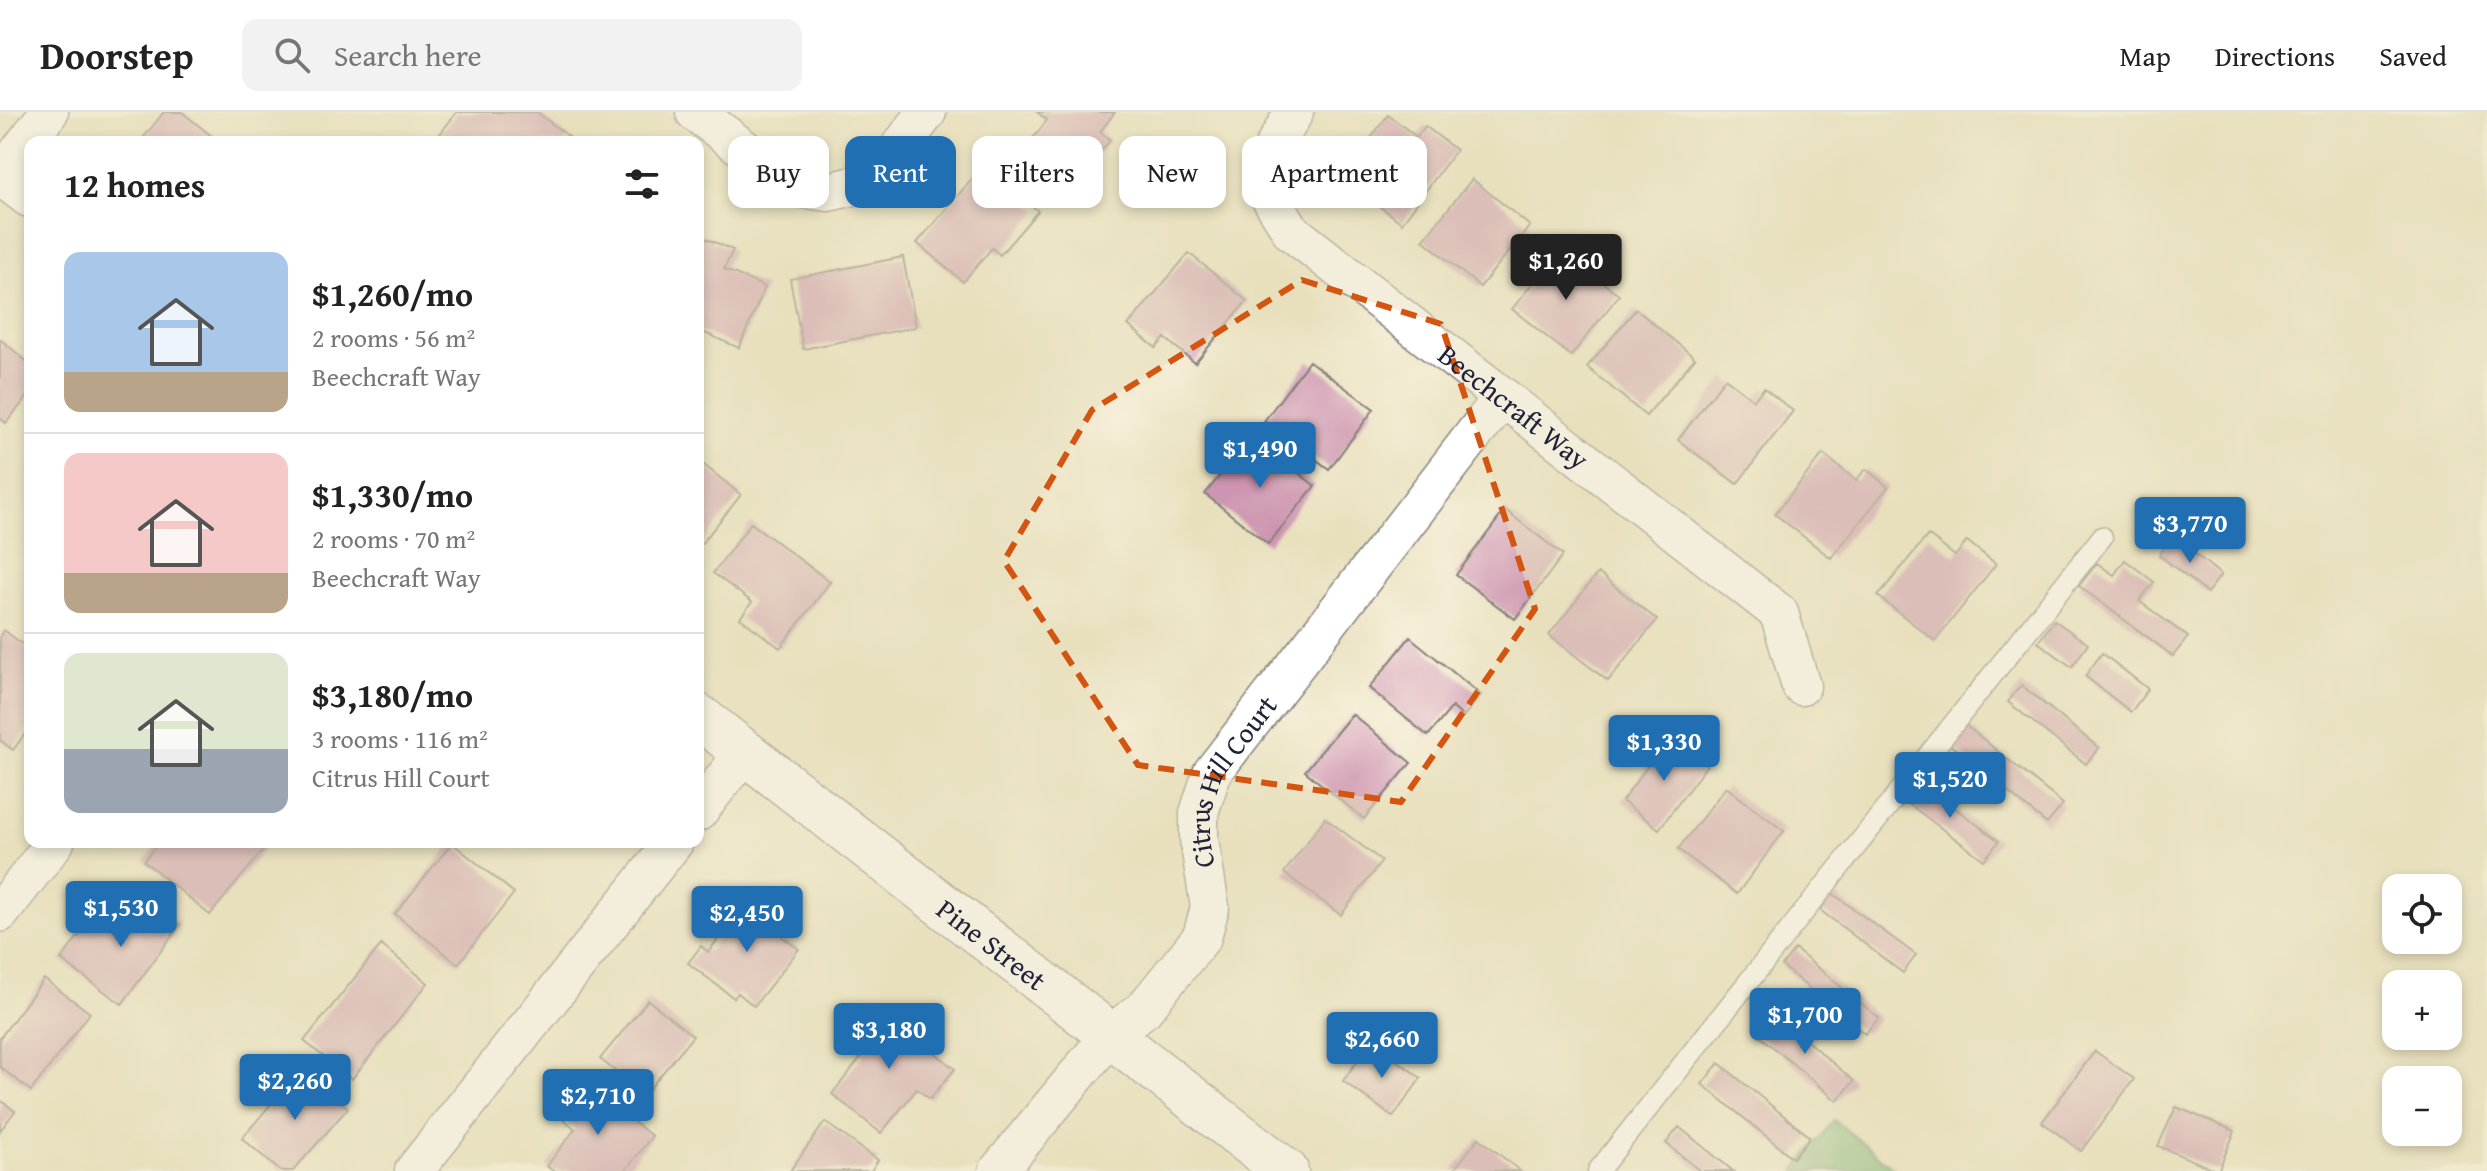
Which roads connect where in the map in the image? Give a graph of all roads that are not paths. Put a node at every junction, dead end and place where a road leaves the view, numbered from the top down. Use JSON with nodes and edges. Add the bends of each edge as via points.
{"nodes":[{"id":1,"x":49,"y":112,"type":"edge"},
{"id":2,"x":695,"y":112,"type":"edge"},
{"id":3,"x":927,"y":112,"type":"edge"},
{"id":4,"x":1294,"y":112,"type":"edge"},
{"id":5,"x":34,"y":136,"type":"edge"},
{"id":6,"x":24,"y":153,"type":"edge"},
{"id":7,"x":8,"y":179,"type":"edge"},
{"id":8,"x":1503,"y":397,"type":"junction"},
{"id":9,"x":2102,"y":537,"type":"dead end"},
{"id":10,"x":1801,"y":686,"type":"dead end"},
{"id":11,"x":704,"y":721,"type":"edge"},
{"id":12,"x":744,"y":753,"type":"junction"},
{"id":13,"x":704,"y":804,"type":"edge"},
{"id":14,"x":50,"y":848,"type":"edge"},
{"id":15,"x":669,"y":848,"type":"edge"},
{"id":16,"x":0,"y":913,"type":"edge"},
{"id":17,"x":1111,"y":1034,"type":"junction"},
{"id":18,"x":414,"y":1171,"type":"edge"},
{"id":19,"x":998,"y":1171,"type":"edge"},
{"id":20,"x":1286,"y":1171,"type":"edge"},
{"id":21,"x":1598,"y":1171,"type":"edge"}],
"edges":[{"from":1,"to":5,"type":"street"},
{"from":2,"to":3,"type":"street","via":[[796,188],[828,192],[854,186],[890,160]]},
{"from":4,"to":8,"type":"street","name":"Beechcraft Way","via":[[1274,147],[1270,197],[1292,232]]},
{"from":6,"to":7,"type":"street"},
{"from":8,"to":10,"type":"street","name":"Beechcraft Way","via":[[1779,613]]},
{"from":8,"to":17,"type":"street","name":"Citrus Hill Court","via":[[1212,773],[1199,813],[1210,907],[1202,937],[1144,1009]]},
{"from":9,"to":21,"type":"lane"},
{"from":11,"to":12,"type":"street","name":"Pine Street"},
{"from":12,"to":13,"type":"street"},
{"from":12,"to":17,"type":"street","name":"Pine Street"},
{"from":14,"to":16,"type":"street"},
{"from":15,"to":18,"type":"street"},
{"from":17,"to":19,"type":"street","name":"Citrus Hill Court"},
{"from":17,"to":20,"type":"street","name":"Pine Street"}]}
